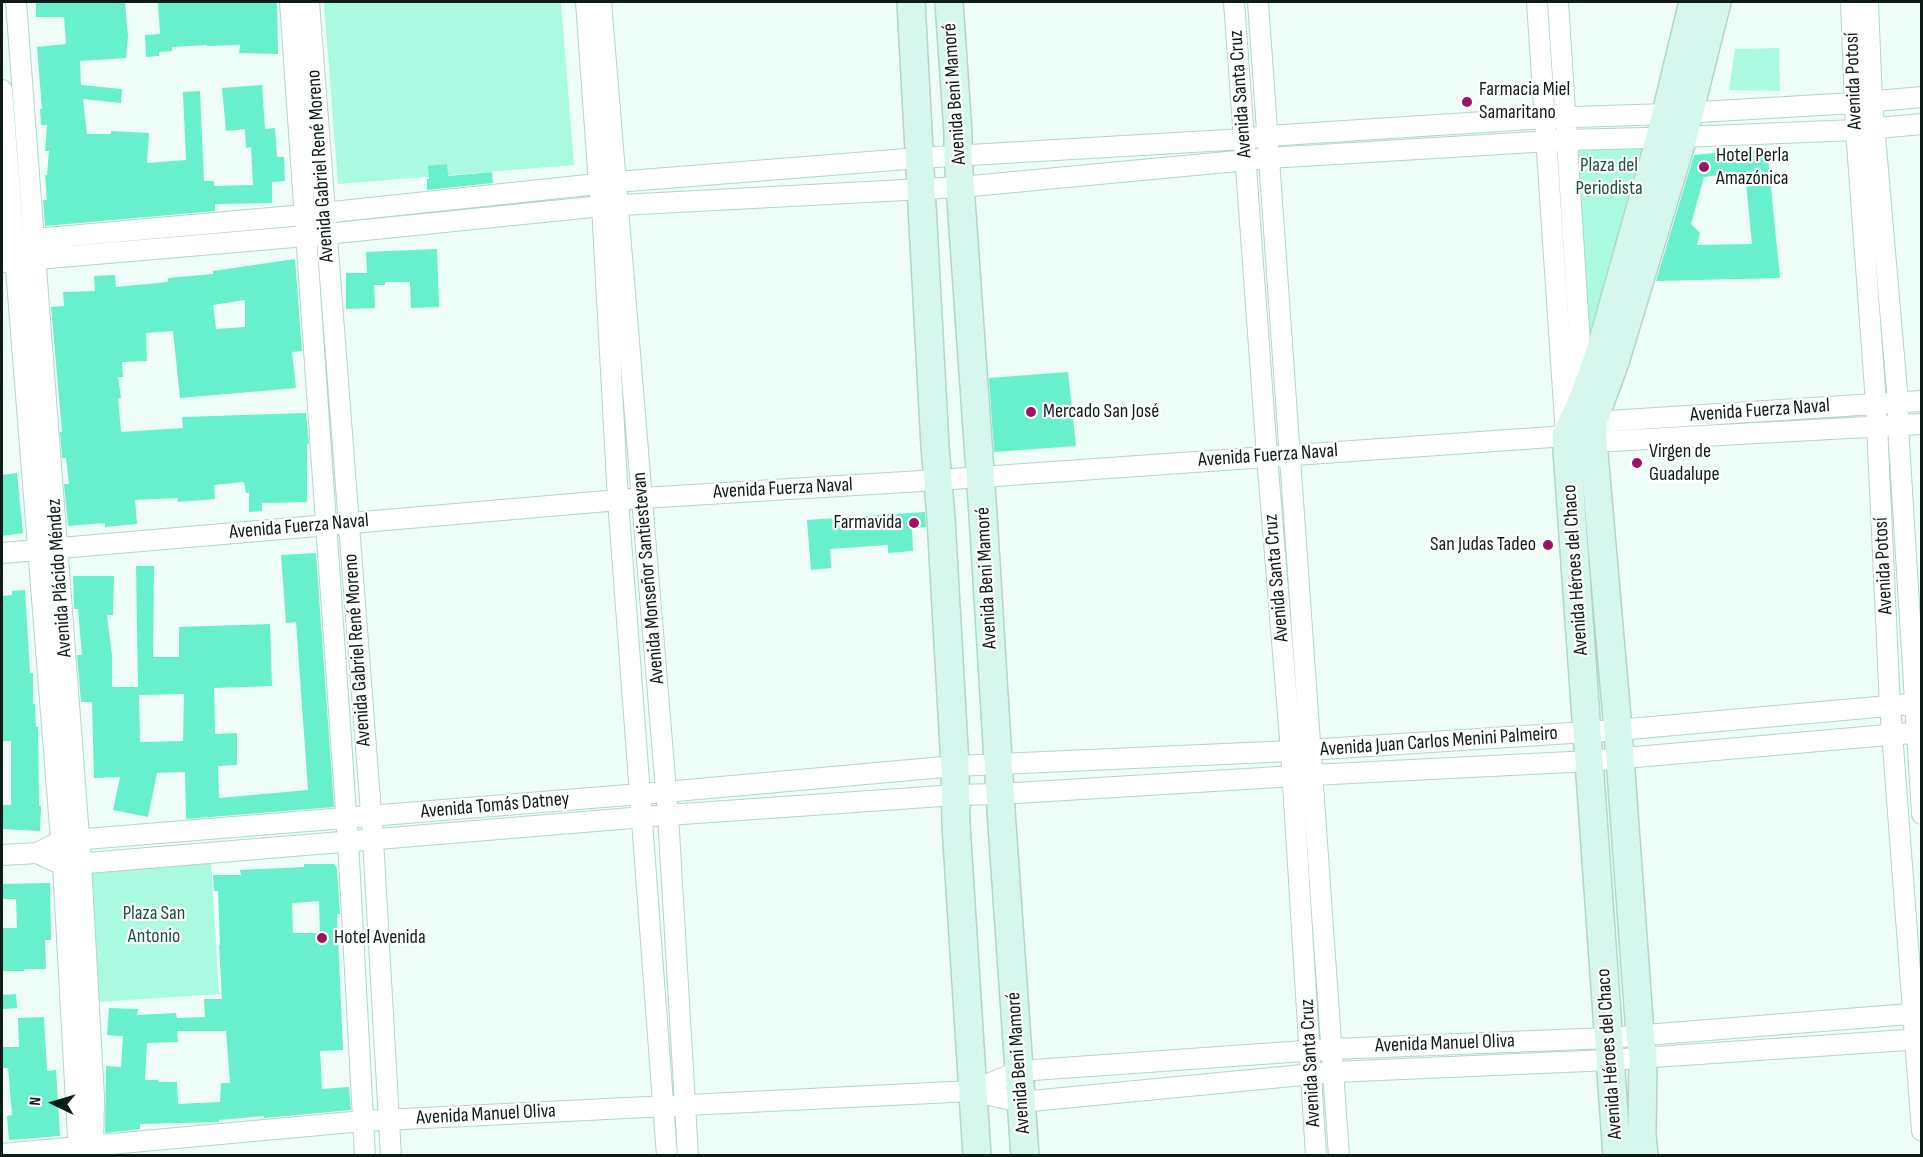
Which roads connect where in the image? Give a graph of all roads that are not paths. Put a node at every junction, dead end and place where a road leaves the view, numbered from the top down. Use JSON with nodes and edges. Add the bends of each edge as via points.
{"nodes":[{"id":1,"x":16,"y":2,"type":"edge"},
{"id":2,"x":290,"y":2,"type":"edge"},
{"id":3,"x":309,"y":2,"type":"edge"},
{"id":4,"x":585,"y":2,"type":"edge"},
{"id":5,"x":601,"y":2,"type":"edge"},
{"id":6,"x":911,"y":2,"type":"edge"},
{"id":7,"x":949,"y":2,"type":"edge"},
{"id":8,"x":1234,"y":2,"type":"edge"},
{"id":9,"x":1258,"y":2,"type":"edge"},
{"id":10,"x":1537,"y":2,"type":"edge"},
{"id":11,"x":1558,"y":2,"type":"edge"},
{"id":12,"x":1693,"y":2,"type":"edge"},
{"id":13,"x":1717,"y":2,"type":"edge"},
{"id":14,"x":1851,"y":2,"type":"edge"},
{"id":15,"x":1868,"y":2,"type":"edge"},
{"id":16,"x":2,"y":90,"type":"edge"},
{"id":17,"x":1922,"y":97,"type":"edge"},
{"id":18,"x":1863,"y":102,"type":"junction"},
{"id":19,"x":1566,"y":117,"type":"junction"},
{"id":20,"x":1546,"y":118,"type":"junction"},
{"id":21,"x":1922,"y":124,"type":"edge"},
{"id":22,"x":1674,"y":125,"type":"junction"},
{"id":23,"x":1865,"y":129,"type":"junction"},
{"id":24,"x":1267,"y":136,"type":"junction"},
{"id":25,"x":1244,"y":139,"type":"junction"},
{"id":26,"x":1557,"y":141,"type":"junction"},
{"id":27,"x":958,"y":156,"type":"junction"},
{"id":28,"x":919,"y":158,"type":"junction"},
{"id":29,"x":1269,"y":158,"type":"junction"},
{"id":30,"x":1246,"y":161,"type":"junction"},
{"id":31,"x":607,"y":183,"type":"junction"},
{"id":32,"x":961,"y":187,"type":"junction"},
{"id":33,"x":921,"y":189,"type":"junction"},
{"id":34,"x":610,"y":206,"type":"junction"},
{"id":35,"x":325,"y":213,"type":"junction"},
{"id":36,"x":304,"y":215,"type":"junction"},
{"id":37,"x":327,"y":234,"type":"junction"},
{"id":38,"x":306,"y":236,"type":"junction"},
{"id":39,"x":34,"y":239,"type":"junction"},
{"id":40,"x":7,"y":242,"type":"edge"},
{"id":41,"x":36,"y":260,"type":"junction"},
{"id":42,"x":8,"y":262,"type":"edge"},
{"id":43,"x":1922,"y":401,"type":"edge"},
{"id":44,"x":1898,"y":402,"type":"junction"},
{"id":45,"x":1876,"y":403,"type":"junction"},
{"id":46,"x":1590,"y":421,"type":"junction"},
{"id":47,"x":1922,"y":424,"type":"edge"},
{"id":48,"x":1898,"y":426,"type":"junction"},
{"id":49,"x":1877,"y":427,"type":"junction"},
{"id":50,"x":1566,"y":436,"type":"junction"},
{"id":51,"x":1290,"y":454,"type":"junction"},
{"id":52,"x":1267,"y":456,"type":"junction"},
{"id":53,"x":980,"y":476,"type":"junction"},
{"id":54,"x":938,"y":480,"type":"junction"},
{"id":55,"x":642,"y":498,"type":"junction"},
{"id":56,"x":618,"y":500,"type":"junction"},
{"id":57,"x":349,"y":523,"type":"junction"},
{"id":58,"x":326,"y":525,"type":"junction"},
{"id":59,"x":57,"y":548,"type":"junction"},
{"id":60,"x":38,"y":550,"type":"junction"},
{"id":61,"x":2,"y":553,"type":"edge"},
{"id":62,"x":1918,"y":704,"type":"edge"},
{"id":63,"x":1890,"y":706,"type":"junction"},
{"id":64,"x":1618,"y":730,"type":"junction"},
{"id":65,"x":1588,"y":732,"type":"junction"},
{"id":66,"x":1919,"y":733,"type":"edge"},
{"id":67,"x":1893,"y":735,"type":"junction"},
{"id":68,"x":1301,"y":751,"type":"junction"},
{"id":69,"x":1620,"y":759,"type":"junction"},
{"id":70,"x":1590,"y":761,"type":"junction"},
{"id":71,"x":998,"y":763,"type":"junction"},
{"id":72,"x":955,"y":766,"type":"junction"},
{"id":73,"x":1303,"y":776,"type":"junction"},
{"id":74,"x":665,"y":792,"type":"junction"},
{"id":75,"x":640,"y":794,"type":"junction"},
{"id":76,"x":1000,"y":794,"type":"junction"},
{"id":77,"x":956,"y":795,"type":"junction"},
{"id":78,"x":1922,"y":814,"type":"edge"},
{"id":79,"x":668,"y":815,"type":"junction"},
{"id":80,"x":371,"y":816,"type":"junction"},
{"id":81,"x":641,"y":817,"type":"junction"},
{"id":82,"x":346,"y":818,"type":"junction"},
{"id":83,"x":373,"y":839,"type":"junction"},
{"id":84,"x":70,"y":841,"type":"junction"},
{"id":85,"x":348,"y":841,"type":"junction"},
{"id":86,"x":37,"y":853,"type":"junction"},
{"id":87,"x":2,"y":855,"type":"edge"},
{"id":88,"x":72,"y":864,"type":"junction"},
{"id":89,"x":1917,"y":1013,"type":"edge"},
{"id":90,"x":1918,"y":1039,"type":"edge"},
{"id":91,"x":1642,"y":1046,"type":"junction"},
{"id":92,"x":1333,"y":1049,"type":"junction"},
{"id":93,"x":1609,"y":1049,"type":"junction"},
{"id":94,"x":1311,"y":1051,"type":"junction"},
{"id":95,"x":1019,"y":1071,"type":"junction"},
{"id":96,"x":1334,"y":1072,"type":"junction"},
{"id":97,"x":1312,"y":1075,"type":"junction"},
{"id":98,"x":972,"y":1091,"type":"junction"},
{"id":99,"x":1021,"y":1102,"type":"junction"},
{"id":100,"x":684,"y":1105,"type":"junction"},
{"id":101,"x":663,"y":1106,"type":"junction"},
{"id":102,"x":389,"y":1120,"type":"junction"},
{"id":103,"x":363,"y":1121,"type":"junction"},
{"id":104,"x":1922,"y":1131,"type":"edge"},
{"id":105,"x":85,"y":1151,"type":"edge"},
{"id":106,"x":2,"y":1154,"type":"edge"},
{"id":107,"x":365,"y":1155,"type":"edge"},
{"id":108,"x":391,"y":1155,"type":"edge"},
{"id":109,"x":667,"y":1155,"type":"edge"},
{"id":110,"x":688,"y":1155,"type":"edge"},
{"id":111,"x":977,"y":1155,"type":"edge"},
{"id":112,"x":1025,"y":1155,"type":"edge"},
{"id":113,"x":1316,"y":1155,"type":"edge"},
{"id":114,"x":1339,"y":1155,"type":"edge"},
{"id":115,"x":1617,"y":1155,"type":"edge"},
{"id":116,"x":1644,"y":1155,"type":"edge"}],
"edges":[{"from":1,"to":39,"type":"street","name":"Avenida Plácido Méndez"},
{"from":2,"to":36,"type":"street","name":"Avenida Gabriel René Moreno"},
{"from":3,"to":35,"type":"street","name":"Avenida Gabriel René Moreno"},
{"from":4,"to":31,"type":"street","name":"Avenida Monseñor Santiestevan"},
{"from":5,"to":31,"type":"street","name":"Avenida Monseñor Santiestevan"},
{"from":6,"to":28,"type":"street","name":"Avenida Beni Mamoré"},
{"from":7,"to":27,"type":"street","name":"Avenida Beni Mamoré"},
{"from":8,"to":25,"type":"street","name":"Avenida Santa Cruz"},
{"from":9,"to":24,"type":"street","name":"Avenida Santa Cruz"},
{"from":10,"to":20,"type":"street"},
{"from":11,"to":19,"type":"street"},
{"from":12,"to":22,"type":"street","name":"Avenida Héroes del Chaco"},
{"from":13,"to":22,"type":"street","name":"Avenida Héroes del Chaco"},
{"from":14,"to":18,"type":"street","name":"Avenida Potosí"},
{"from":15,"to":18,"type":"street","name":"Avenida Potosí"},
{"from":16,"to":40,"type":"street","name":"Avenida Plácido Méndez"},
{"from":17,"to":18,"type":"street"},
{"from":18,"to":22,"type":"street"},
{"from":18,"to":23,"type":"street","name":"Avenida Potosí"},
{"from":19,"to":20,"type":"street"},
{"from":19,"to":22,"type":"street"},
{"from":19,"to":26,"type":"street"},
{"from":20,"to":24,"type":"street"},
{"from":20,"to":26,"type":"street"},
{"from":21,"to":23,"type":"street"},
{"from":22,"to":23,"type":"street"},
{"from":22,"to":26,"type":"street"},
{"from":22,"to":46,"type":"street","name":"Avenida Héroes del Chaco","via":[[1599,355]]},
{"from":23,"to":44,"type":"street","name":"Avenida Potosí"},
{"from":23,"to":45,"type":"street","name":"Avenida Potosí"},
{"from":24,"to":25,"type":"street"},
{"from":24,"to":29,"type":"street","name":"Avenida Santa Cruz"},
{"from":25,"to":27,"type":"street"},
{"from":25,"to":30,"type":"street","name":"Avenida Santa Cruz"},
{"from":26,"to":29,"type":"street"},
{"from":26,"to":46,"type":"street"},
{"from":26,"to":50,"type":"street"},
{"from":27,"to":28,"type":"street"},
{"from":27,"to":32,"type":"street","name":"Avenida Beni Mamoré"},
{"from":28,"to":31,"type":"street"},
{"from":28,"to":33,"type":"street","name":"Avenida Beni Mamoré"},
{"from":29,"to":30,"type":"street"},
{"from":29,"to":51,"type":"street","name":"Avenida Santa Cruz"},
{"from":30,"to":32,"type":"street"},
{"from":30,"to":52,"type":"street","name":"Avenida Santa Cruz"},
{"from":31,"to":34,"type":"street","name":"Avenida Monseñor Santiestevan"},
{"from":31,"to":35,"type":"street"},
{"from":32,"to":33,"type":"street"},
{"from":32,"to":53,"type":"street","name":"Avenida Beni Mamoré"},
{"from":33,"to":34,"type":"street"},
{"from":33,"to":54,"type":"street","name":"Avenida Beni Mamoré"},
{"from":34,"to":37,"type":"street"},
{"from":34,"to":55,"type":"street","name":"Avenida Monseñor Santiestevan"},
{"from":34,"to":56,"type":"street","name":"Avenida Monseñor Santiestevan"},
{"from":35,"to":36,"type":"street"},
{"from":35,"to":37,"type":"street","name":"Avenida Gabriel René Moreno"},
{"from":36,"to":38,"type":"street","name":"Avenida Gabriel René Moreno"},
{"from":36,"to":39,"type":"street"},
{"from":37,"to":38,"type":"street"},
{"from":37,"to":57,"type":"street","name":"Avenida Gabriel René Moreno"},
{"from":38,"to":41,"type":"street"},
{"from":38,"to":58,"type":"street","name":"Avenida Gabriel René Moreno"},
{"from":39,"to":40,"type":"street"},
{"from":39,"to":41,"type":"street","name":"Avenida Plácido Méndez"},
{"from":40,"to":42,"type":"street","name":"Avenida Plácido Méndez"},
{"from":41,"to":42,"type":"street"},
{"from":41,"to":59,"type":"street","name":"Avenida Plácido Méndez"},
{"from":42,"to":60,"type":"street","name":"Avenida Plácido Méndez"},
{"from":43,"to":44,"type":"street","name":"Avenida Fuerza Naval"},
{"from":44,"to":45,"type":"street","name":"Avenida Fuerza Naval"},
{"from":44,"to":48,"type":"street","name":"Avenida Potosí"},
{"from":45,"to":46,"type":"street","name":"Avenida Fuerza Naval"},
{"from":45,"to":49,"type":"street","name":"Avenida Potosí"},
{"from":46,"to":49,"type":"street","name":"Avenida Fuerza Naval"},
{"from":46,"to":50,"type":"street","name":"Avenida Héroes del Chaco"},
{"from":46,"to":50,"type":"street","name":"Avenida Fuerza Naval"},
{"from":46,"to":64,"type":"street","name":"Avenida Héroes del Chaco"},
{"from":47,"to":48,"type":"street","name":"Avenida Fuerza Naval"},
{"from":48,"to":49,"type":"street","name":"Avenida Fuerza Naval"},
{"from":48,"to":62,"type":"street","name":"Avenida Potosí"},
{"from":49,"to":63,"type":"street","name":"Avenida Potosí"},
{"from":50,"to":51,"type":"street","name":"Avenida Fuerza Naval"},
{"from":50,"to":65,"type":"street","name":"Avenida Héroes del Chaco"},
{"from":51,"to":52,"type":"street","name":"Avenida Fuerza Naval"},
{"from":51,"to":68,"type":"street","name":"Avenida Santa Cruz"},
{"from":52,"to":53,"type":"street","name":"Avenida Fuerza Naval"},
{"from":52,"to":68,"type":"street","name":"Avenida Santa Cruz"},
{"from":53,"to":54,"type":"street","name":"Avenida Fuerza Naval"},
{"from":53,"to":71,"type":"street","name":"Avenida Beni Mamoré"},
{"from":54,"to":55,"type":"street","name":"Avenida Fuerza Naval"},
{"from":54,"to":72,"type":"street","name":"Avenida Beni Mamoré"},
{"from":55,"to":56,"type":"street","name":"Avenida Fuerza Naval"},
{"from":55,"to":74,"type":"street","name":"Avenida Monseñor Santiestevan"},
{"from":56,"to":57,"type":"street","name":"Avenida Fuerza Naval"},
{"from":56,"to":75,"type":"street","name":"Avenida Monseñor Santiestevan"},
{"from":57,"to":58,"type":"street","name":"Avenida Fuerza Naval"},
{"from":57,"to":80,"type":"street","name":"Avenida Gabriel René Moreno"},
{"from":58,"to":59,"type":"street","name":"Avenida Fuerza Naval"},
{"from":58,"to":82,"type":"street","name":"Avenida Gabriel René Moreno"},
{"from":59,"to":60,"type":"street","name":"Avenida Fuerza Naval"},
{"from":59,"to":84,"type":"street","name":"Avenida Plácido Méndez"},
{"from":60,"to":61,"type":"street","name":"Avenida Fuerza Naval"},
{"from":60,"to":84,"type":"street","name":"Avenida Plácido Méndez"},
{"from":62,"to":63,"type":"street","name":"Avenida Juan Carlos Menini Palmeiro"},
{"from":62,"to":66,"type":"street","name":"Avenida Potosí"},
{"from":63,"to":64,"type":"street","name":"Avenida Juan Carlos Menini Palmeiro"},
{"from":63,"to":67,"type":"street","name":"Avenida Potosí"},
{"from":64,"to":65,"type":"street","name":"Avenida Juan Carlos Menini Palmeiro"},
{"from":64,"to":69,"type":"street","name":"Avenida Héroes del Chaco"},
{"from":65,"to":68,"type":"street","name":"Avenida Juan Carlos Menini Palmeiro"},
{"from":65,"to":70,"type":"street","name":"Avenida Héroes del Chaco"},
{"from":66,"to":67,"type":"street","name":"Avenida Juan Carlos Menini Palmeiro"},
{"from":66,"to":78,"type":"street","name":"Avenida Potosí"},
{"from":67,"to":69,"type":"street","name":"Avenida Juan Carlos Menini Palmeiro"},
{"from":67,"to":89,"type":"street","name":"Avenida Potosí"},
{"from":68,"to":71,"type":"street","name":"Avenida Juan Carlos Menini Palmeiro"},
{"from":68,"to":73,"type":"street","name":"Avenida Santa Cruz"},
{"from":69,"to":70,"type":"street","name":"Avenida Juan Carlos Menini Palmeiro"},
{"from":69,"to":91,"type":"street","name":"Avenida Héroes del Chaco"},
{"from":70,"to":73,"type":"street","name":"Avenida Juan Carlos Menini Palmeiro"},
{"from":70,"to":93,"type":"street","name":"Avenida Héroes del Chaco"},
{"from":71,"to":72,"type":"street","name":"Avenida Juan Carlos Menini Palmeiro"},
{"from":71,"to":76,"type":"street","name":"Avenida Beni Mamoré"},
{"from":72,"to":74,"type":"street","name":"Avenida Tomás Datney"},
{"from":72,"to":77,"type":"street","name":"Avenida Beni Mamoré"},
{"from":73,"to":76,"type":"street","name":"Avenida Juan Carlos Menini Palmeiro"},
{"from":73,"to":92,"type":"street","name":"Avenida Santa Cruz"},
{"from":73,"to":94,"type":"street","name":"Avenida Santa Cruz"},
{"from":74,"to":75,"type":"street","name":"Avenida Tomás Datney"},
{"from":74,"to":79,"type":"street","name":"Avenida Monseñor Santiestevan"},
{"from":75,"to":80,"type":"street","name":"Avenida Tomás Datney"},
{"from":75,"to":81,"type":"street","name":"Avenida Monseñor Santiestevan"},
{"from":76,"to":77,"type":"street","name":"Avenida Juan Carlos Menini Palmeiro"},
{"from":76,"to":95,"type":"street","name":"Avenida Beni Mamoré"},
{"from":77,"to":79,"type":"street","name":"Avenida Tomás Datney"},
{"from":77,"to":98,"type":"street","name":"Avenida Beni Mamoré"},
{"from":79,"to":81,"type":"street","name":"Avenida Tomás Datney"},
{"from":79,"to":100,"type":"street","name":"Avenida Monseñor Santiestevan"},
{"from":80,"to":82,"type":"street","name":"Avenida Tomás Datney"},
{"from":80,"to":83,"type":"street","name":"Avenida Gabriel René Moreno"},
{"from":81,"to":83,"type":"street","name":"Avenida Tomás Datney"},
{"from":81,"to":101,"type":"street","name":"Avenida Monseñor Santiestevan"},
{"from":82,"to":84,"type":"street","name":"Avenida Tomás Datney"},
{"from":82,"to":85,"type":"street","name":"Avenida Gabriel René Moreno"},
{"from":83,"to":85,"type":"street","name":"Avenida Tomás Datney"},
{"from":83,"to":102,"type":"street","name":"Avenida Gabriel René Moreno"},
{"from":84,"to":86,"type":"street","name":"Avenida Tomás Datney"},
{"from":84,"to":88,"type":"street","name":"Avenida Plácido Méndez"},
{"from":85,"to":88,"type":"street","name":"Avenida Tomás Datney"},
{"from":85,"to":103,"type":"street","name":"Avenida Gabriel René Moreno"},
{"from":86,"to":87,"type":"street","name":"Avenida Tomás Datney"},
{"from":86,"to":88,"type":"street","name":"Avenida Tomás Datney"},
{"from":88,"to":105,"type":"street","name":"Avenida Plácido Méndez","via":[[93,1098]]},
{"from":89,"to":90,"type":"street","name":"Avenida Potosí"},
{"from":89,"to":91,"type":"street","name":"Avenida Manuel Oliva"},
{"from":90,"to":91,"type":"street","name":"Avenida Manuel Oliva"},
{"from":90,"to":104,"type":"street","name":"Avenida Potosí"},
{"from":91,"to":93,"type":"street","name":"Avenida Manuel Oliva"},
{"from":91,"to":116,"type":"street","name":"Avenida Héroes del Chaco"},
{"from":92,"to":93,"type":"street","name":"Avenida Manuel Oliva"},
{"from":92,"to":94,"type":"street","name":"Avenida Manuel Oliva"},
{"from":92,"to":96,"type":"street","name":"Avenida Santa Cruz"},
{"from":93,"to":96,"type":"street","name":"Avenida Manuel Oliva"},
{"from":93,"to":115,"type":"street","name":"Avenida Héroes del Chaco"},
{"from":94,"to":95,"type":"street","name":"Avenida Manuel Oliva"},
{"from":94,"to":97,"type":"street","name":"Avenida Santa Cruz"},
{"from":95,"to":98,"type":"street","name":"Avenida Manuel Oliva"},
{"from":95,"to":99,"type":"street","name":"Avenida Beni Mamoré"},
{"from":96,"to":97,"type":"street","name":"Avenida Manuel Oliva"},
{"from":96,"to":114,"type":"street","name":"Avenida Santa Cruz"},
{"from":97,"to":99,"type":"street","name":"Avenida Manuel Oliva"},
{"from":97,"to":113,"type":"street","name":"Avenida Santa Cruz"},
{"from":98,"to":99,"type":"street","name":"Avenida Manuel Oliva"},
{"from":98,"to":100,"type":"street","name":"Avenida Manuel Oliva"},
{"from":98,"to":111,"type":"street","name":"Avenida Beni Mamoré"},
{"from":99,"to":112,"type":"street","name":"Avenida Beni Mamoré"},
{"from":100,"to":101,"type":"street","name":"Avenida Manuel Oliva"},
{"from":100,"to":110,"type":"street","name":"Avenida Monseñor Santiestevan"},
{"from":101,"to":102,"type":"street","name":"Avenida Manuel Oliva"},
{"from":101,"to":109,"type":"street","name":"Avenida Monseñor Santiestevan"},
{"from":102,"to":103,"type":"street","name":"Avenida Manuel Oliva"},
{"from":102,"to":108,"type":"street","name":"Avenida Gabriel René Moreno"},
{"from":103,"to":105,"type":"street","name":"Avenida Manuel Oliva"},
{"from":103,"to":107,"type":"street","name":"Avenida Gabriel René Moreno"},
{"from":105,"to":106,"type":"street","name":"Avenida Manuel Oliva"}]}
